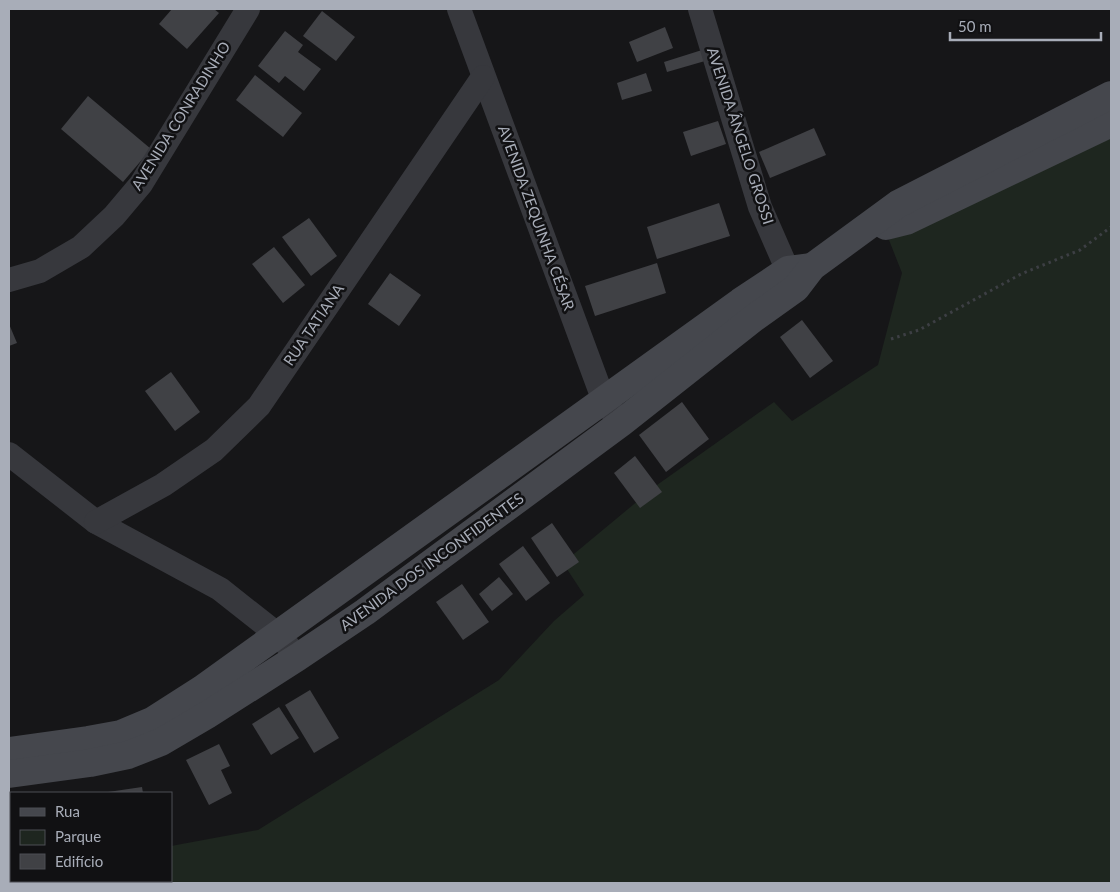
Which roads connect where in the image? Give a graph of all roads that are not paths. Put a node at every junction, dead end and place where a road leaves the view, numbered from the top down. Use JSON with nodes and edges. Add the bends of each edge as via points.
{"nodes":[{"id":1,"x":248,"y":9,"type":"edge"},
{"id":2,"x":459,"y":9,"type":"edge"},
{"id":3,"x":700,"y":9,"type":"edge"},
{"id":4,"x":483,"y":77,"type":"junction"},
{"id":5,"x":1111,"y":95,"type":"edge"},
{"id":6,"x":1111,"y":123,"type":"edge"},
{"id":7,"x":862,"y":231,"type":"junction"},
{"id":8,"x":799,"y":275,"type":"junction"},
{"id":9,"x":9,"y":280,"type":"edge"},
{"id":10,"x":604,"y":401,"type":"junction"},
{"id":11,"x":621,"y":423,"type":"junction"},
{"id":12,"x":9,"y":454,"type":"edge"},
{"id":13,"x":96,"y":522,"type":"junction"},
{"id":14,"x":276,"y":634,"type":"junction"},
{"id":15,"x":298,"y":657,"type":"junction"},
{"id":16,"x":9,"y":751,"type":"edge"},
{"id":17,"x":9,"y":774,"type":"edge"}],
"edges":[{"from":1,"to":9,"type":"street","name":"AVENIDA CONRADINHO","via":[[142,184],[114,216],[81,247],[40,271]]},
{"from":2,"to":4,"type":"street","name":"AVENIDA ZEQUINHA CÉSAR"},
{"from":3,"to":8,"type":"street","name":"AVENIDA ÂNGELO GROSSI","via":[[760,207]]},
{"from":4,"to":10,"type":"street","name":"AVENIDA ZEQUINHA CÉSAR"},
{"from":4,"to":13,"type":"street","name":"RUA TATIANA","via":[[259,406],[214,450],[163,485]]},
{"from":5,"to":7,"type":"street","name":"AVENIDA DOS INCONFIDENTES","via":[[898,204]]},
{"from":6,"to":7,"type":"street","name":"AVENIDA DOS INCONFIDENTES","via":[[906,221]]},
{"from":7,"to":8,"type":"street","name":"AVENIDA DOS INCONFIDENTES"},
{"from":8,"to":10,"type":"street","name":"AVENIDA DOS INCONFIDENTES","via":[[740,302]]},
{"from":8,"to":11,"type":"street","name":"AVENIDA DOS INCONFIDENTES","via":[[754,318]]},
{"from":10,"to":11,"type":"street","name":"AVENIDA ZEQUINHA CÉSAR"},
{"from":10,"to":14,"type":"street","name":"AVENIDA DOS INCONFIDENTES"},
{"from":11,"to":15,"type":"street","name":"AVENIDA DOS INCONFIDENTES"},
{"from":12,"to":13,"type":"street"},
{"from":13,"to":14,"type":"street","via":[[220,589]]},
{"from":14,"to":15,"type":"street"},
{"from":14,"to":16,"type":"street","name":"AVENIDA DOS INCONFIDENTES","via":[[202,689],[152,721],[121,734]]},
{"from":15,"to":17,"type":"street","name":"AVENIDA DOS INCONFIDENTES","via":[[161,742],[128,755],[90,764]]}]}
